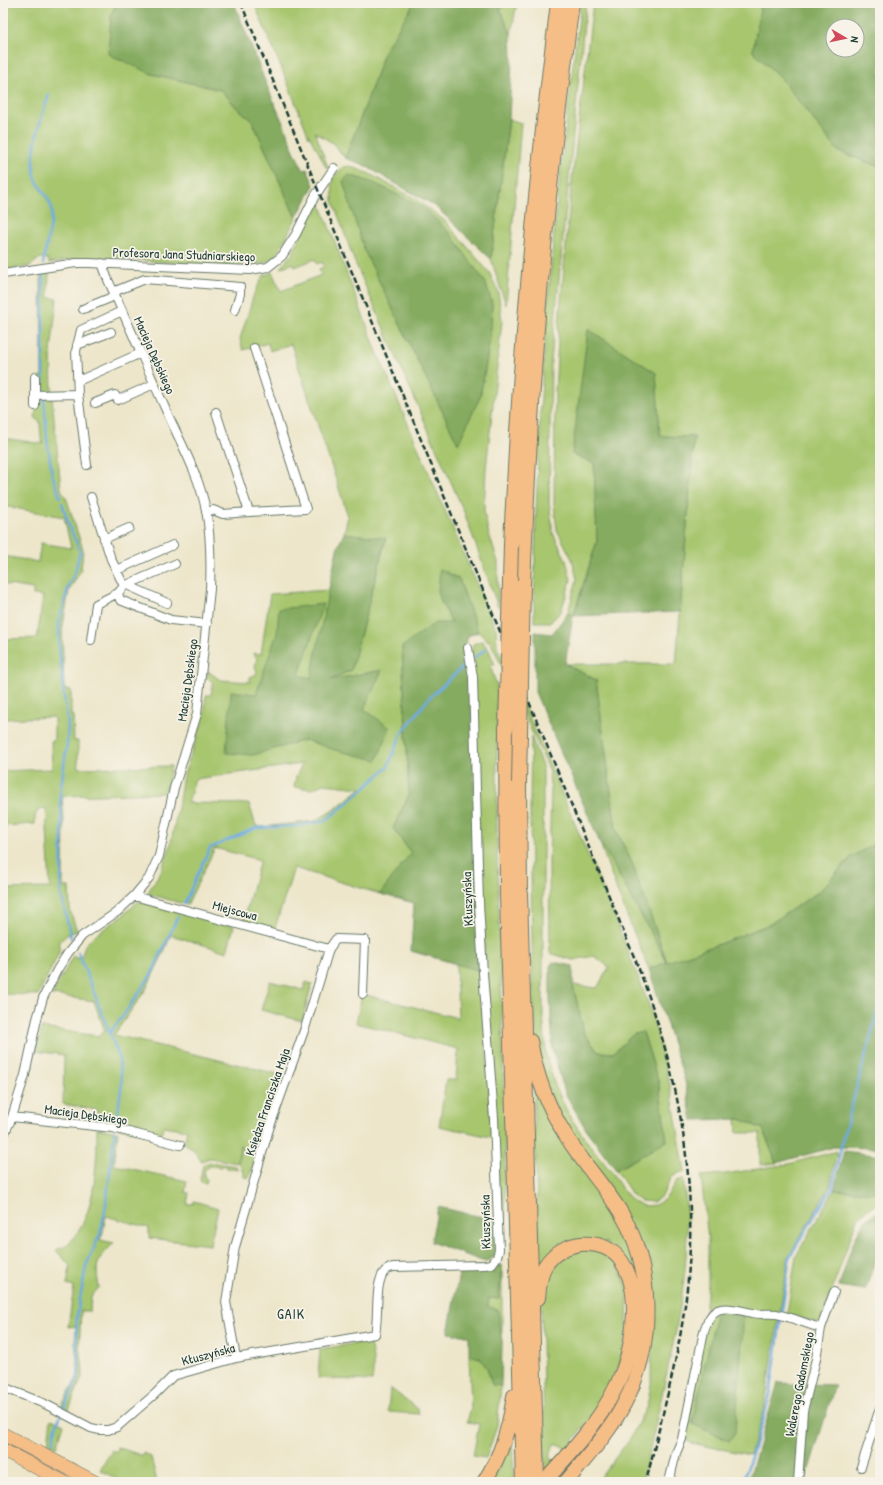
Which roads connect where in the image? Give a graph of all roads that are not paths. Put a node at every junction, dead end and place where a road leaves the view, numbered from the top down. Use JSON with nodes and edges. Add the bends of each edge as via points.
{"nodes":[{"id":1,"x":558,"y":3,"type":"edge"},
{"id":2,"x":572,"y":3,"type":"edge"},
{"id":3,"x":334,"y":168,"type":"dead end"},
{"id":4,"x":102,"y":263,"type":"junction"},
{"id":5,"x":3,"y":274,"type":"edge"},
{"id":6,"x":114,"y":294,"type":"junction"},
{"id":7,"x":83,"y":309,"type":"dead end"},
{"id":8,"x":235,"y":310,"type":"dead end"},
{"id":9,"x":122,"y":311,"type":"junction"},
{"id":10,"x":111,"y":332,"type":"dead end"},
{"id":11,"x":78,"y":345,"type":"junction"},
{"id":12,"x":254,"y":348,"type":"dead end"},
{"id":13,"x":141,"y":353,"type":"junction"},
{"id":14,"x":35,"y":377,"type":"dead end"},
{"id":15,"x":78,"y":381,"type":"junction"},
{"id":16,"x":154,"y":384,"type":"junction"},
{"id":17,"x":78,"y":394,"type":"junction"},
{"id":18,"x":35,"y":395,"type":"junction"},
{"id":19,"x":95,"y":403,"type":"dead end"},
{"id":20,"x":35,"y":406,"type":"dead end"},
{"id":21,"x":216,"y":412,"type":"dead end"},
{"id":22,"x":87,"y":465,"type":"dead end"},
{"id":23,"x":91,"y":497,"type":"dead end"},
{"id":24,"x":206,"y":512,"type":"junction"},
{"id":25,"x":249,"y":512,"type":"junction"},
{"id":26,"x":129,"y":528,"type":"dead end"},
{"id":27,"x":104,"y":539,"type":"junction"},
{"id":28,"x":173,"y":545,"type":"dead end"},
{"id":29,"x":175,"y":564,"type":"dead end"},
{"id":30,"x":116,"y":570,"type":"junction"},
{"id":31,"x":126,"y":586,"type":"junction"},
{"id":32,"x":118,"y":593,"type":"junction"},
{"id":33,"x":167,"y":603,"type":"dead end"},
{"id":34,"x":207,"y":624,"type":"junction"},
{"id":35,"x":91,"y":640,"type":"dead end"},
{"id":36,"x":468,"y":648,"type":"dead end"},
{"id":37,"x":134,"y":896,"type":"junction"},
{"id":38,"x":329,"y":949,"type":"junction"},
{"id":39,"x":363,"y":994,"type":"dead end"},
{"id":40,"x":523,"y":1001,"type":"junction"},
{"id":41,"x":12,"y":1117,"type":"junction"},
{"id":42,"x":3,"y":1137,"type":"edge"},
{"id":43,"x":180,"y":1145,"type":"dead end"},
{"id":44,"x":834,"y":1292,"type":"dead end"},
{"id":45,"x":821,"y":1328,"type":"junction"},
{"id":46,"x":532,"y":1348,"type":"junction"},
{"id":47,"x":236,"y":1358,"type":"junction"},
{"id":48,"x":519,"y":1358,"type":"junction"},
{"id":49,"x":3,"y":1387,"type":"edge"},
{"id":50,"x":880,"y":1408,"type":"edge"},
{"id":51,"x":3,"y":1434,"type":"edge"},
{"id":52,"x":3,"y":1450,"type":"edge"},
{"id":53,"x":861,"y":1467,"type":"dead end"},
{"id":54,"x":64,"y":1482,"type":"edge"},
{"id":55,"x":95,"y":1482,"type":"edge"},
{"id":56,"x":484,"y":1482,"type":"edge"},
{"id":57,"x":523,"y":1482,"type":"edge"},
{"id":58,"x":537,"y":1482,"type":"edge"},
{"id":59,"x":544,"y":1482,"type":"edge"},
{"id":60,"x":566,"y":1482,"type":"edge"},
{"id":61,"x":669,"y":1482,"type":"edge"},
{"id":62,"x":798,"y":1482,"type":"edge"}],
"edges":[{"from":1,"to":48,"type":"highway","bridge":true,"via":[[531,236],[517,421],[511,545],[506,729],[506,895]]},
{"from":2,"to":40,"type":"highway","bridge":true,"via":[[539,297],[522,585],[519,783]]},
{"from":3,"to":4,"type":"street","name":"Profesora Jana Studniarskiego","via":[[315,196],[285,252],[268,267],[250,270]]},
{"from":4,"to":5,"type":"street","name":"Profesora Jana Studniarskiego","via":[[76,263]]},
{"from":4,"to":6,"type":"street","name":"Macieja Dębskiego"},
{"from":6,"to":7,"type":"street"},
{"from":6,"to":8,"type":"street","via":[[145,279],[240,287]]},
{"from":6,"to":9,"type":"street","name":"Macieja Dębskiego"},
{"from":9,"to":11,"type":"street","via":[[81,330]]},
{"from":9,"to":13,"type":"street","name":"Macieja Dębskiego"},
{"from":10,"to":11,"type":"street"},
{"from":11,"to":15,"type":"street"},
{"from":12,"to":25,"type":"street","via":[[306,509]]},
{"from":13,"to":15,"type":"street"},
{"from":13,"to":16,"type":"street","name":"Macieja Dębskiego"},
{"from":14,"to":18,"type":"street"},
{"from":15,"to":17,"type":"street"},
{"from":16,"to":19,"type":"street","via":[[118,400],[115,395]]},
{"from":16,"to":24,"type":"street","name":"Macieja Dębskiego","via":[[192,464]]},
{"from":17,"to":18,"type":"street"},
{"from":17,"to":22,"type":"street"},
{"from":18,"to":20,"type":"street"},
{"from":21,"to":25,"type":"street"},
{"from":23,"to":27,"type":"street"},
{"from":24,"to":25,"type":"street"},
{"from":24,"to":34,"type":"street","name":"Macieja Dębskiego","via":[[211,573]]},
{"from":26,"to":27,"type":"street"},
{"from":27,"to":30,"type":"street"},
{"from":28,"to":30,"type":"street"},
{"from":29,"to":31,"type":"street"},
{"from":30,"to":31,"type":"street"},
{"from":31,"to":32,"type":"street"},
{"from":31,"to":33,"type":"street"},
{"from":32,"to":34,"type":"street","via":[[120,600],[171,620]]},
{"from":32,"to":35,"type":"street","via":[[96,604]]},
{"from":34,"to":37,"type":"street","name":"Macieja Dębskiego","via":[[197,714],[174,788],[162,847],[149,878]]},
{"from":36,"to":47,"type":"street","name":"Kłuszyńska","via":[[473,677],[479,903],[494,1118],[499,1250],[497,1257],[492,1264],[393,1267],[385,1270],[379,1287],[375,1334]]},
{"from":37,"to":38,"type":"street","name":"Miejscowa"},
{"from":37,"to":41,"type":"street","name":"Macieja Dębskiego","via":[[117,912],[82,936],[57,970],[43,998]]},
{"from":38,"to":39,"type":"street","via":[[336,939],[365,940]]},
{"from":38,"to":47,"type":"street","name":"Księdza Franciszka Maja","via":[[306,1025],[269,1129],[235,1247],[226,1302]]},
{"from":40,"to":46,"type":"highway"},
{"from":40,"to":60,"type":"highway","via":[[536,1065],[550,1105],[565,1135],[621,1212],[634,1240],[646,1289],[647,1324],[641,1359],[632,1388],[616,1420]]},
{"from":41,"to":42,"type":"street","name":"Macieja Dębskiego"},
{"from":41,"to":43,"type":"street","name":"Macieja Dębskiego","via":[[114,1128]]},
{"from":44,"to":45,"type":"street","name":"Walerego Gadomskiego"},
{"from":45,"to":61,"type":"street","via":[[777,1314],[730,1309],[720,1309],[713,1313],[704,1331],[682,1439]]},
{"from":45,"to":62,"type":"street","name":"Walerego Gadomskiego","via":[[803,1411]]},
{"from":46,"to":58,"type":"highway"},
{"from":46,"to":59,"type":"highway","via":[[540,1282],[544,1267],[554,1255],[569,1246],[585,1243],[600,1246],[616,1256],[627,1269],[634,1293],[633,1320],[624,1369],[609,1401],[586,1435]]},
{"from":47,"to":49,"type":"street","name":"Kłuszyńska","via":[[173,1376],[117,1427],[100,1430]]},
{"from":48,"to":56,"type":"highway","via":[[506,1436],[499,1456]]},
{"from":48,"to":57,"type":"highway"},
{"from":50,"to":53,"type":"street"},
{"from":51,"to":55,"type":"highway"},
{"from":52,"to":54,"type":"highway"}]}
